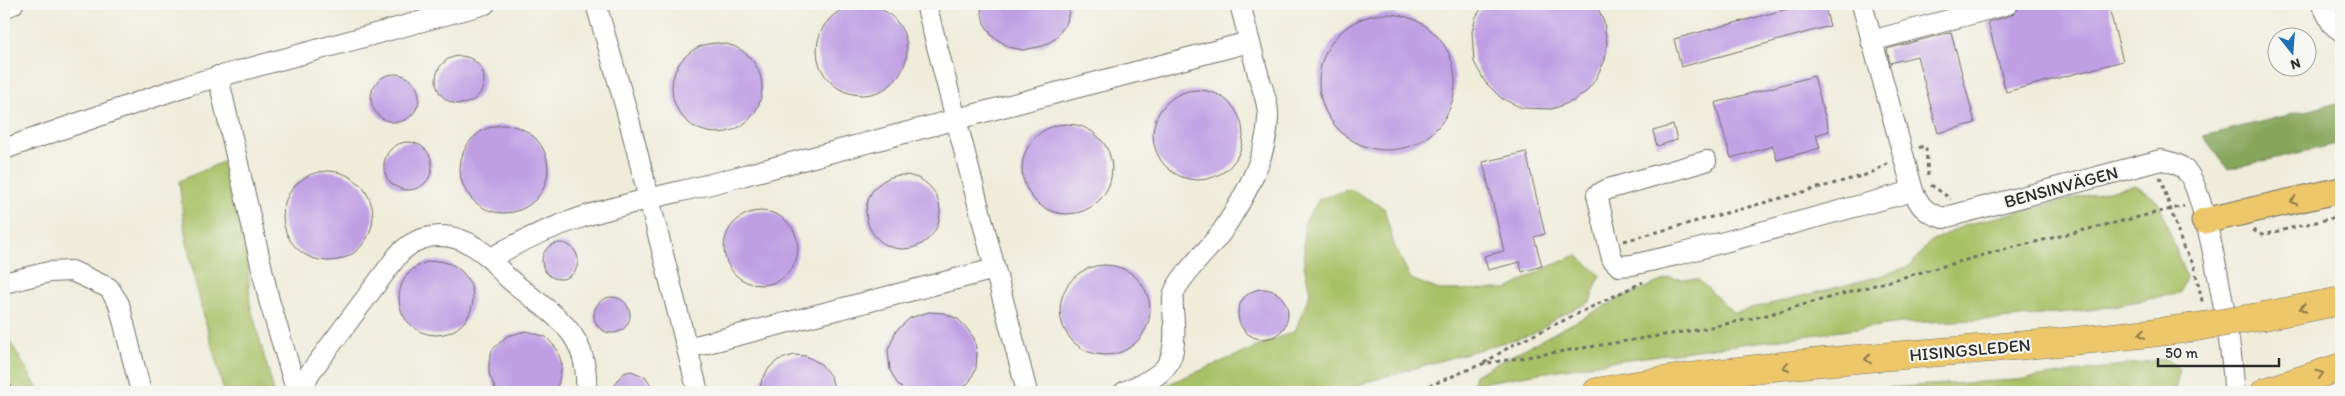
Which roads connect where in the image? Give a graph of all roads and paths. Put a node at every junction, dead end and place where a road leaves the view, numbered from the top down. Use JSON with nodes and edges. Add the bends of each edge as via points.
{"nodes":[{"id":1,"x":13,"y":4,"type":"edge"},
{"id":2,"x":485,"y":4,"type":"edge"},
{"id":3,"x":596,"y":4,"type":"edge"},
{"id":4,"x":926,"y":4,"type":"edge"},
{"id":5,"x":1240,"y":4,"type":"edge"},
{"id":6,"x":1862,"y":4,"type":"edge"},
{"id":7,"x":2008,"y":4,"type":"edge"},
{"id":8,"x":2322,"y":4,"type":"edge"},
{"id":9,"x":4,"y":8,"type":"edge"},
{"id":10,"x":2341,"y":32,"type":"edge"},
{"id":11,"x":1249,"y":42,"type":"junction"},
{"id":12,"x":1873,"y":50,"type":"junction"},
{"id":13,"x":218,"y":76,"type":"junction"},
{"id":14,"x":955,"y":118,"type":"junction"},
{"id":15,"x":4,"y":149,"type":"edge"},
{"id":16,"x":1706,"y":161,"type":"dead end"},
{"id":17,"x":2156,"y":162,"type":"junction"},
{"id":18,"x":2341,"y":190,"type":"edge"},
{"id":19,"x":1913,"y":191,"type":"junction"},
{"id":20,"x":649,"y":198,"type":"junction"},
{"id":21,"x":2170,"y":210,"type":"junction"},
{"id":22,"x":2202,"y":212,"type":"junction"},
{"id":23,"x":490,"y":259,"type":"junction"},
{"id":24,"x":995,"y":269,"type":"junction"},
{"id":25,"x":1646,"y":281,"type":"dead end"},
{"id":26,"x":4,"y":283,"type":"edge"},
{"id":27,"x":2341,"y":301,"type":"edge"},
{"id":28,"x":2197,"y":317,"type":"junction"},
{"id":29,"x":688,"y":348,"type":"junction"},
{"id":30,"x":1482,"y":364,"type":"junction"},
{"id":31,"x":2341,"y":367,"type":"edge"},
{"id":32,"x":4,"y":377,"type":"edge"},
{"id":33,"x":14,"y":392,"type":"edge"},
{"id":34,"x":141,"y":392,"type":"edge"},
{"id":35,"x":297,"y":392,"type":"edge"},
{"id":36,"x":302,"y":392,"type":"edge"},
{"id":37,"x":586,"y":392,"type":"edge"},
{"id":38,"x":698,"y":392,"type":"edge"},
{"id":39,"x":1027,"y":392,"type":"edge"},
{"id":40,"x":1124,"y":392,"type":"edge"},
{"id":41,"x":1414,"y":392,"type":"edge"},
{"id":42,"x":1597,"y":392,"type":"edge"},
{"id":43,"x":2234,"y":392,"type":"edge"},
{"id":44,"x":2265,"y":392,"type":"edge"}],
"edges":[{"from":1,"to":9,"type":"street"},
{"from":2,"to":13,"type":"street"},
{"from":3,"to":20,"type":"street"},
{"from":4,"to":14,"type":"street"},
{"from":5,"to":11,"type":"street"},
{"from":6,"to":12,"type":"street","name":"BENSINVÄGEN"},
{"from":7,"to":12,"type":"street"},
{"from":8,"to":10,"type":"street","via":[[2332,24]]},
{"from":11,"to":14,"type":"street"},
{"from":11,"to":40,"type":"street","via":[[1268,117],[1265,141],[1254,172],[1231,217],[1174,294],[1174,351],[1170,363],[1153,379]]},
{"from":12,"to":19,"type":"street","name":"BENSINVÄGEN"},
{"from":13,"to":15,"type":"street"},
{"from":13,"to":35,"type":"street","via":[[267,292]]},
{"from":14,"to":20,"type":"street"},
{"from":14,"to":24,"type":"street"},
{"from":16,"to":19,"type":"street","via":[[1597,195],[1612,259],[1619,266],[1676,255]]},
{"from":17,"to":19,"type":"street","name":"BENSINVÄGEN","via":[[1943,218],[1929,214],[1919,206]]},
{"from":17,"to":21,"type":"path"},
{"from":17,"to":22,"type":"street","name":"BENSINVÄGEN","via":[[2170,162],[2189,174]]},
{"from":18,"to":22,"type":"main road","one_way":true},
{"from":20,"to":23,"type":"street","via":[[562,223]]},
{"from":20,"to":29,"type":"street"},
{"from":21,"to":22,"type":"path"},
{"from":21,"to":28,"type":"path","via":[[2183,247],[2194,265]]},
{"from":21,"to":30,"type":"path","via":[[1988,254],[1763,316],[1702,329]]},
{"from":22,"to":43,"type":"street","name":"BENSINVÄGEN","via":[[2231,347]]},
{"from":23,"to":36,"type":"street","via":[[457,238],[432,237],[412,242],[398,255],[309,374]]},
{"from":23,"to":37,"type":"street","via":[[506,276],[555,314],[573,334],[584,363]]},
{"from":24,"to":29,"type":"street"},
{"from":24,"to":39,"type":"street"},
{"from":25,"to":30,"type":"path","via":[[1511,346]]},
{"from":26,"to":34,"type":"street","via":[[49,272],[72,271],[109,288],[119,304]]},
{"from":27,"to":28,"type":"highway","name":"HISINGSLEDEN","one_way":true,"bridge":true,"via":[[2264,316]]},
{"from":28,"to":42,"type":"highway","name":"HISINGSLEDEN","one_way":true,"via":[[2088,341],[1982,347],[1762,369]]},
{"from":29,"to":38,"type":"street"},
{"from":30,"to":41,"type":"path"},
{"from":44,"to":31,"type":"highway","one_way":true},
{"from":32,"to":33,"type":"path"}]}
